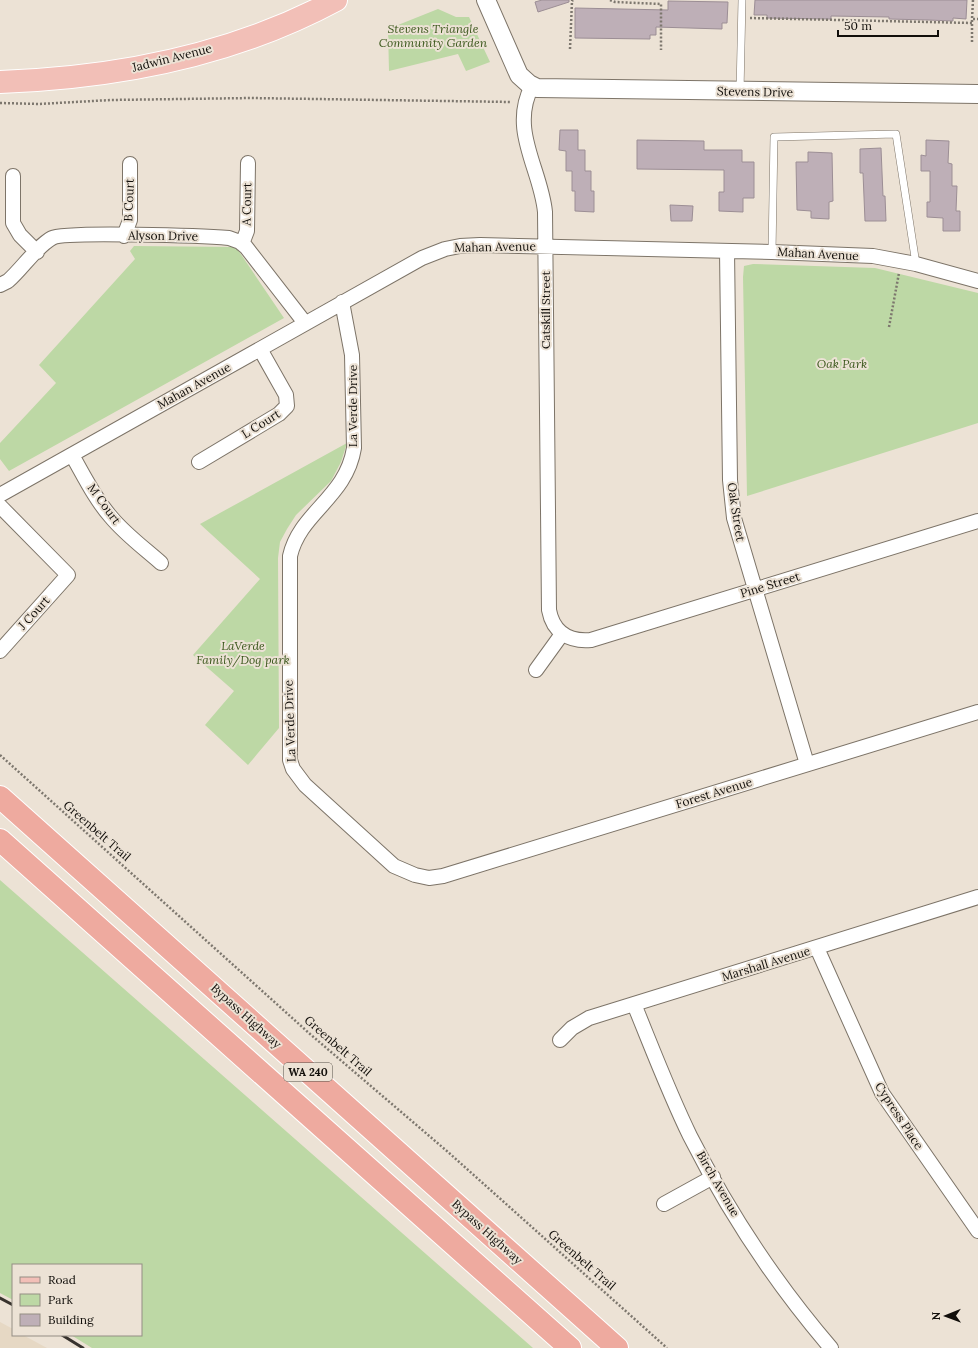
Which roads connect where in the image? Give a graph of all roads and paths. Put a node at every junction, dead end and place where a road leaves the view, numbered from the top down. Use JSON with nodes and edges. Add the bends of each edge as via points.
{"nodes":[{"id":1,"x":336,"y":0,"type":"edge"},
{"id":2,"x":486,"y":0,"type":"edge"},
{"id":3,"x":572,"y":0,"type":"edge"},
{"id":4,"x":610,"y":0,"type":"edge"},
{"id":5,"x":742,"y":0,"type":"edge"},
{"id":6,"x":973,"y":0,"type":"edge"},
{"id":7,"x":652,"y":1,"type":"edge"},
{"id":8,"x":750,"y":12,"type":"dead end"},
{"id":9,"x":972,"y":19,"type":"junction"},
{"id":10,"x":978,"y":19,"type":"edge"},
{"id":11,"x":972,"y":23,"type":"junction"},
{"id":12,"x":972,"y":42,"type":"dead end"},
{"id":13,"x":570,"y":49,"type":"dead end"},
{"id":14,"x":661,"y":50,"type":"dead end"},
{"id":15,"x":0,"y":82,"type":"edge"},
{"id":16,"x":532,"y":86,"type":"junction"},
{"id":17,"x":740,"y":92,"type":"junction"},
{"id":18,"x":978,"y":94,"type":"edge"},
{"id":19,"x":511,"y":102,"type":"dead end"},
{"id":20,"x":0,"y":103,"type":"edge"},
{"id":21,"x":248,"y":163,"type":"dead end"},
{"id":22,"x":130,"y":164,"type":"dead end"},
{"id":23,"x":13,"y":176,"type":"dead end"},
{"id":24,"x":124,"y":236,"type":"junction"},
{"id":25,"x":242,"y":244,"type":"junction"},
{"id":26,"x":546,"y":247,"type":"junction"},
{"id":27,"x":727,"y":251,"type":"junction"},
{"id":28,"x":37,"y":252,"type":"junction"},
{"id":29,"x":772,"y":252,"type":"junction"},
{"id":30,"x":916,"y":264,"type":"junction"},
{"id":31,"x":899,"y":272,"type":"dead end"},
{"id":32,"x":978,"y":281,"type":"edge"},
{"id":33,"x":0,"y":284,"type":"edge"},
{"id":34,"x":342,"y":302,"type":"junction"},
{"id":35,"x":305,"y":323,"type":"junction"},
{"id":36,"x":889,"y":327,"type":"dead end"},
{"id":37,"x":260,"y":349,"type":"junction"},
{"id":38,"x":72,"y":455,"type":"junction"},
{"id":39,"x":199,"y":462,"type":"dead end"},
{"id":40,"x":0,"y":495,"type":"edge"},
{"id":41,"x":0,"y":506,"type":"edge"},
{"id":42,"x":978,"y":521,"type":"edge"},
{"id":43,"x":161,"y":563,"type":"dead end"},
{"id":44,"x":754,"y":590,"type":"junction"},
{"id":45,"x":562,"y":634,"type":"junction"},
{"id":46,"x":0,"y":651,"type":"edge"},
{"id":47,"x":536,"y":670,"type":"dead end"},
{"id":48,"x":978,"y":712,"type":"edge"},
{"id":49,"x":0,"y":756,"type":"edge"},
{"id":50,"x":807,"y":764,"type":"junction"},
{"id":51,"x":0,"y":797,"type":"edge"},
{"id":52,"x":0,"y":840,"type":"edge"},
{"id":53,"x":451,"y":874,"type":"joint"},
{"id":54,"x":978,"y":897,"type":"edge"},
{"id":55,"x":817,"y":948,"type":"junction"},
{"id":56,"x":634,"y":1004,"type":"junction"},
{"id":57,"x":560,"y":1040,"type":"dead end"},
{"id":58,"x":713,"y":1177,"type":"junction"},
{"id":59,"x":664,"y":1204,"type":"dead end"},
{"id":60,"x":978,"y":1232,"type":"edge"},
{"id":61,"x":570,"y":1348,"type":"edge"},
{"id":62,"x":617,"y":1348,"type":"edge"},
{"id":63,"x":667,"y":1348,"type":"edge"},
{"id":64,"x":831,"y":1348,"type":"edge"}],
"edges":[{"from":1,"to":15,"type":"main road","name":"Jadwin Avenue","via":[[270,30],[210,50],[149,65],[69,78]]},
{"from":2,"to":16,"type":"street","via":[[515,67],[524,81]]},
{"from":3,"to":13,"type":"path"},
{"from":4,"to":7,"type":"path"},
{"from":5,"to":17,"type":"lane"},
{"from":6,"to":9,"type":"path"},
{"from":7,"to":14,"type":"path","via":[[659,3],[661,7]]},
{"from":8,"to":11,"type":"path","via":[[749,18]]},
{"from":9,"to":10,"type":"path"},
{"from":9,"to":11,"type":"path"},
{"from":11,"to":12,"type":"path"},
{"from":16,"to":17,"type":"street","name":"Stevens Drive"},
{"from":16,"to":26,"type":"street","name":"Catskill Street","via":[[524,108],[524,129],[527,150],[540,182],[544,202]]},
{"from":17,"to":18,"type":"street","name":"Stevens Drive"},
{"from":19,"to":20,"type":"path","via":[[250,98]]},
{"from":21,"to":25,"type":"street","name":"A Court","via":[[247,231]]},
{"from":22,"to":24,"type":"street","name":"B Court","via":[[130,220]]},
{"from":23,"to":28,"type":"street","via":[[13,223],[20,235]]},
{"from":24,"to":25,"type":"street","name":"Alyson Drive","via":[[219,237]]},
{"from":24,"to":28,"type":"street","name":"Alyson Drive","via":[[55,236]]},
{"from":25,"to":35,"type":"street"},
{"from":26,"to":27,"type":"street","name":"Mahan Avenue"},
{"from":26,"to":34,"type":"street","name":"Mahan Avenue","via":[[480,245],[445,249],[422,258]]},
{"from":26,"to":45,"type":"street","name":"Catskill Street","via":[[549,610],[553,622]]},
{"from":27,"to":29,"type":"street","name":"Mahan Avenue"},
{"from":27,"to":44,"type":"street","name":"Oak Street","via":[[731,498]]},
{"from":28,"to":33,"type":"street","name":"Alyson Drive","via":[[12,278]]},
{"from":29,"to":30,"type":"street","name":"Mahan Avenue","via":[[874,256]]},
{"from":29,"to":30,"type":"lane","via":[[774,137],[896,134]]},
{"from":30,"to":32,"type":"street","name":"Mahan Avenue"},
{"from":31,"to":36,"type":"path"},
{"from":34,"to":35,"type":"street","name":"Mahan Avenue"},
{"from":34,"to":53,"type":"street","name":"La Verde Drive","via":[[352,355],[354,448],[345,476],[336,491],[301,531],[293,544],[290,556],[290,760],[293,770],[305,785],[394,866],[422,877]]},
{"from":35,"to":37,"type":"street","name":"Mahan Avenue"},
{"from":37,"to":38,"type":"street","name":"Mahan Avenue"},
{"from":37,"to":39,"type":"street","name":"L Court","via":[[286,394],[287,406],[279,414]]},
{"from":38,"to":40,"type":"street","name":"Mahan Avenue"},
{"from":38,"to":43,"type":"street","name":"M Court","via":[[107,513]]},
{"from":41,"to":46,"type":"street","name":"J Court","via":[[68,576]]},
{"from":42,"to":44,"type":"street","name":"Pine Street"},
{"from":44,"to":45,"type":"street","name":"Pine Street","via":[[591,640],[573,639]]},
{"from":44,"to":50,"type":"street","name":"Oak Street"},
{"from":45,"to":47,"type":"street"},
{"from":48,"to":50,"type":"street","name":"Forest Avenue"},
{"from":49,"to":63,"type":"path","name":"Greenbelt Trail","via":[[310,1034],[448,1152]]},
{"from":50,"to":53,"type":"street","name":"Forest Avenue"},
{"from":51,"to":62,"type":"highway","name":"Bypass Highway","number":"WA 240"},
{"from":52,"to":61,"type":"highway","number":"WA 240"},
{"from":54,"to":55,"type":"street","name":"Marshall Avenue"},
{"from":55,"to":56,"type":"street","name":"Marshall Avenue"},
{"from":55,"to":60,"type":"street","name":"Cypress Place","via":[[882,1093]]},
{"from":56,"to":57,"type":"street","name":"Marshall Avenue","via":[[589,1018],[572,1028]]},
{"from":56,"to":58,"type":"street","name":"Birch Avenue","via":[[690,1134]]},
{"from":58,"to":59,"type":"street"},
{"from":58,"to":64,"type":"street","name":"Birch Avenue","via":[[764,1260]]}]}
